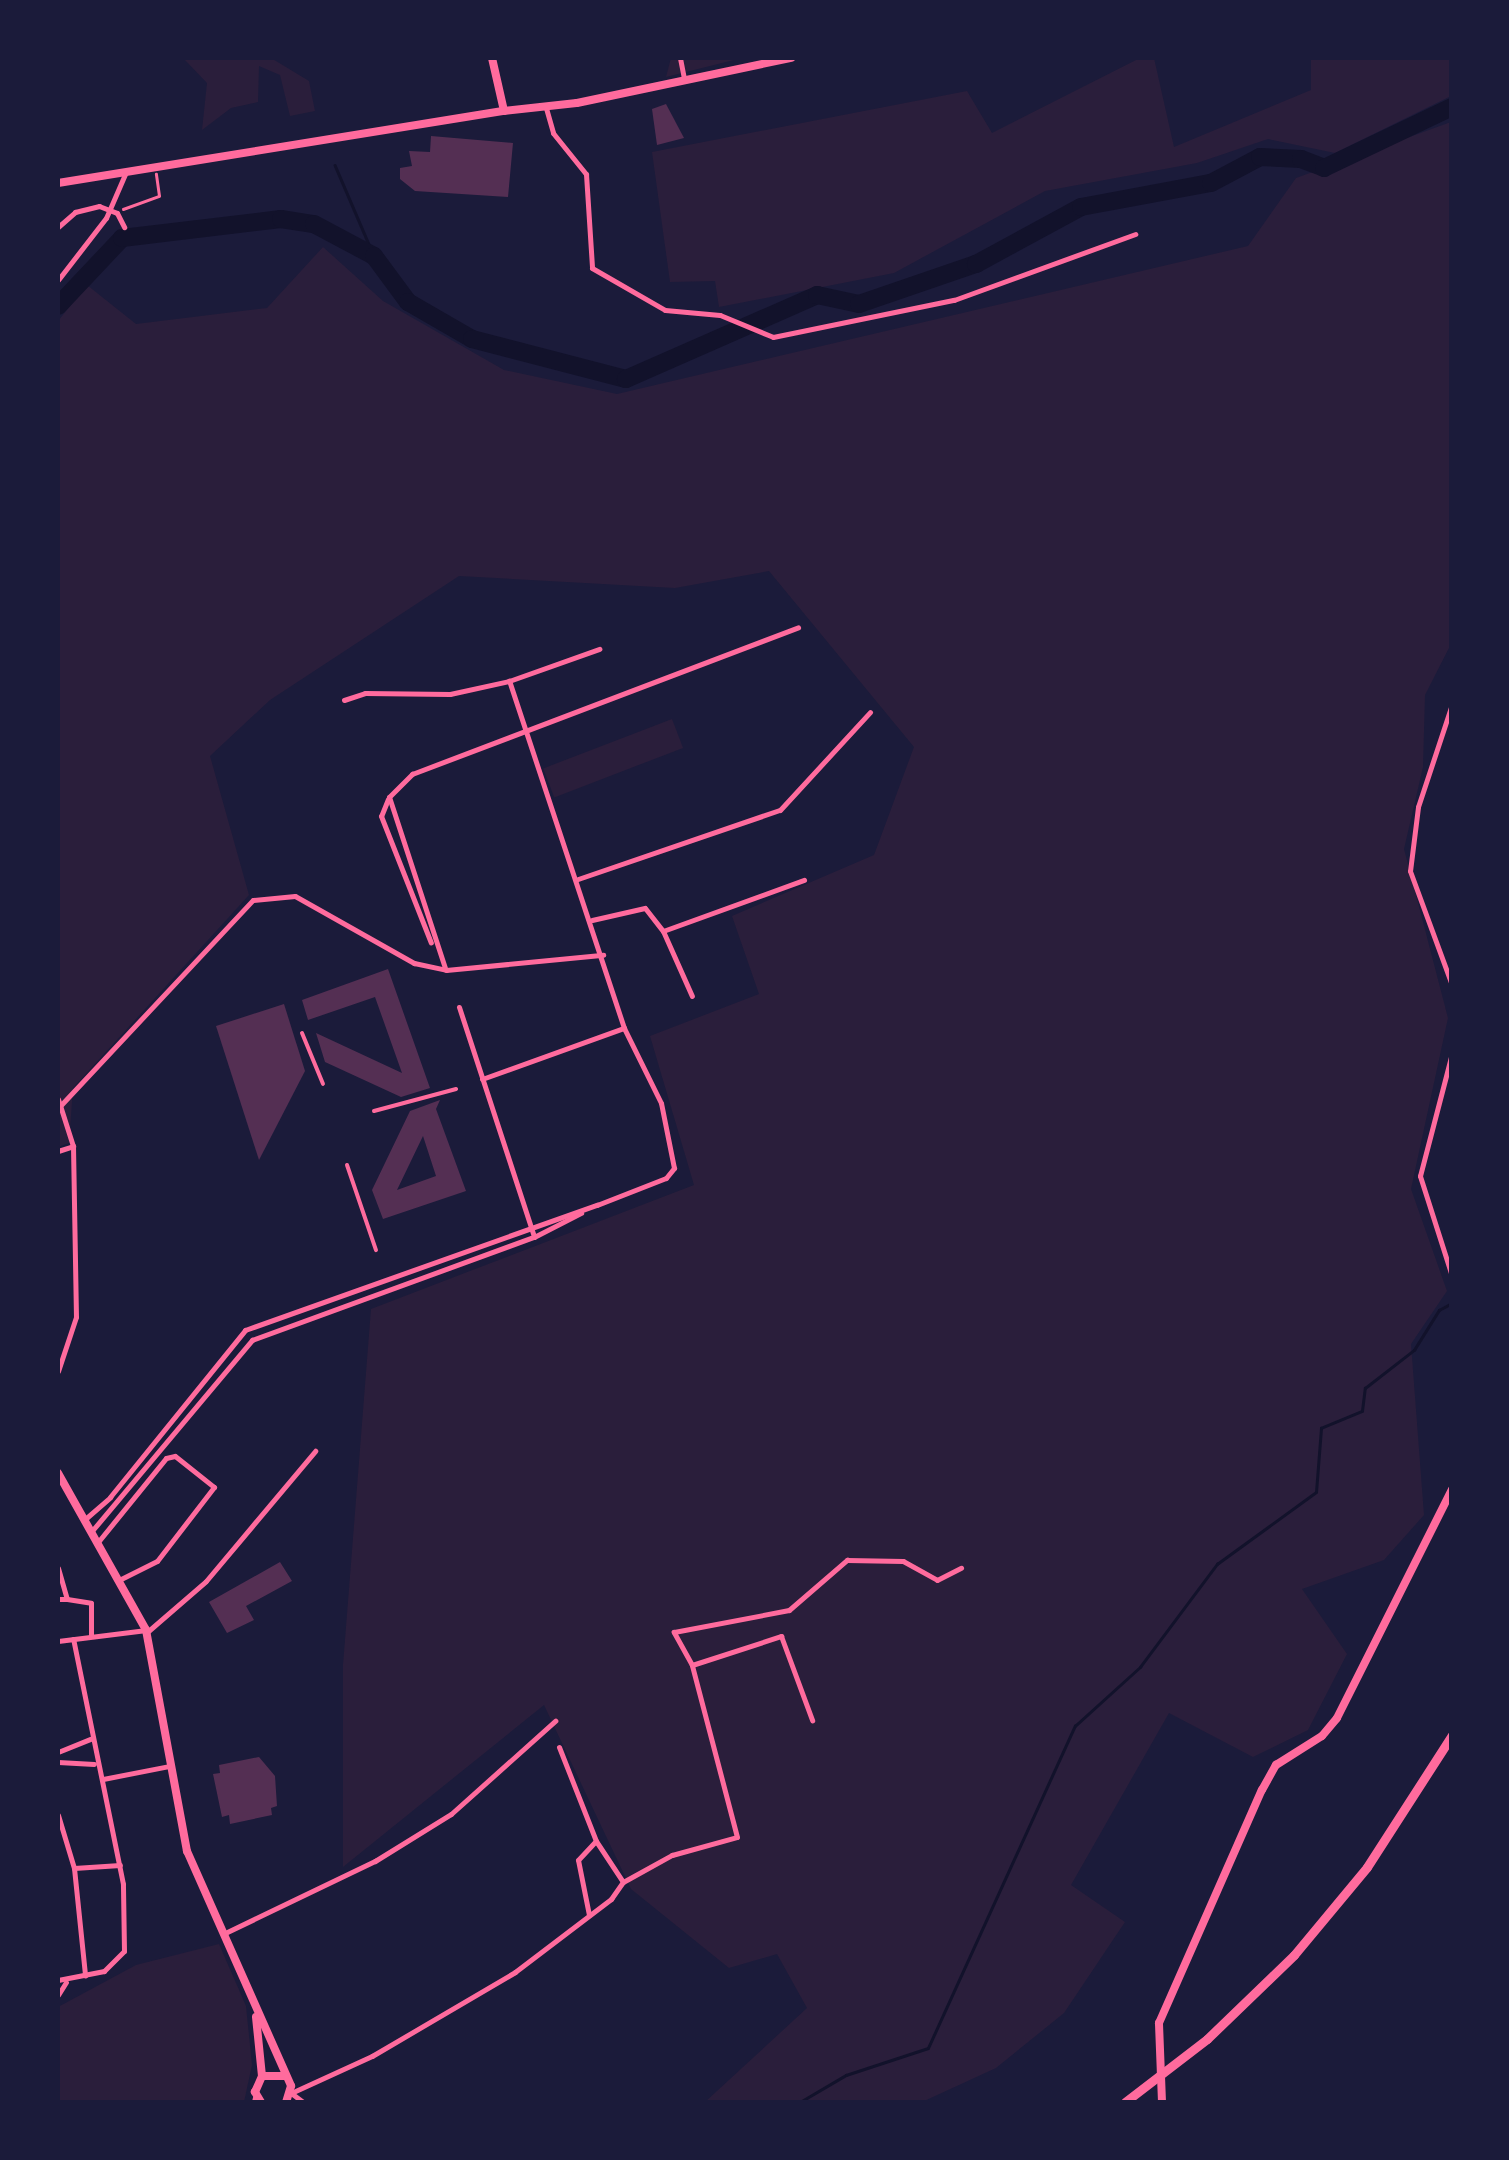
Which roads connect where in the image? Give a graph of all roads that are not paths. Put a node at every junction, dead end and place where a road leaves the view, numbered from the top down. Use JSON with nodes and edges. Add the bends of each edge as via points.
{"nodes":[{"id":1,"x":492,"y":58,"type":"edge"},
{"id":2,"x":680,"y":58,"type":"edge"},
{"id":3,"x":791,"y":58,"type":"edge"},
{"id":4,"x":684,"y":80,"type":"junction"},
{"id":5,"x":546,"y":108,"type":"junction"},
{"id":6,"x":504,"y":111,"type":"junction"},
{"id":7,"x":126,"y":172,"type":"junction"},
{"id":8,"x":58,"y":183,"type":"edge"},
{"id":9,"x":124,"y":227,"type":"dead end"},
{"id":10,"x":58,"y":228,"type":"edge"},
{"id":11,"x":1136,"y":234,"type":"dead end"},
{"id":12,"x":59,"y":276,"type":"edge"},
{"id":13,"x":798,"y":628,"type":"dead end"},
{"id":14,"x":599,"y":649,"type":"dead end"},
{"id":15,"x":509,"y":682,"type":"junction"},
{"id":16,"x":344,"y":700,"type":"dead end"},
{"id":17,"x":1452,"y":704,"type":"edge"},
{"id":18,"x":870,"y":712,"type":"dead end"},
{"id":19,"x":528,"y":732,"type":"junction"},
{"id":20,"x":389,"y":796,"type":"junction"},
{"id":21,"x":578,"y":879,"type":"junction"},
{"id":22,"x":804,"y":880,"type":"dead end"},
{"id":23,"x":592,"y":920,"type":"junction"},
{"id":24,"x":663,"y":931,"type":"junction"},
{"id":25,"x":436,"y":954,"type":"junction"},
{"id":26,"x":603,"y":954,"type":"junction"},
{"id":27,"x":446,"y":970,"type":"junction"},
{"id":28,"x":1452,"y":985,"type":"edge"},
{"id":29,"x":692,"y":996,"type":"dead end"},
{"id":30,"x":459,"y":1007,"type":"dead end"},
{"id":31,"x":624,"y":1028,"type":"junction"},
{"id":32,"x":302,"y":1034,"type":"dead end"},
{"id":33,"x":1452,"y":1053,"type":"edge"},
{"id":34,"x":482,"y":1079,"type":"junction"},
{"id":35,"x":323,"y":1084,"type":"dead end"},
{"id":36,"x":456,"y":1089,"type":"dead end"},
{"id":37,"x":59,"y":1102,"type":"edge"},
{"id":38,"x":374,"y":1110,"type":"dead end"},
{"id":39,"x":73,"y":1146,"type":"junction"},
{"id":40,"x":58,"y":1151,"type":"edge"},
{"id":41,"x":347,"y":1164,"type":"dead end"},
{"id":42,"x":597,"y":1205,"type":"junction"},
{"id":43,"x":530,"y":1226,"type":"junction"},
{"id":44,"x":534,"y":1237,"type":"junction"},
{"id":45,"x":376,"y":1250,"type":"dead end"},
{"id":46,"x":1452,"y":1276,"type":"edge"},
{"id":47,"x":58,"y":1371,"type":"edge"},
{"id":48,"x":315,"y":1452,"type":"dead end"},
{"id":49,"x":58,"y":1473,"type":"edge"},
{"id":50,"x":1452,"y":1489,"type":"edge"},
{"id":51,"x":84,"y":1520,"type":"junction"},
{"id":52,"x":91,"y":1532,"type":"junction"},
{"id":53,"x":98,"y":1542,"type":"junction"},
{"id":54,"x":58,"y":1568,"type":"edge"},
{"id":55,"x":961,"y":1568,"type":"dead end"},
{"id":56,"x":119,"y":1580,"type":"junction"},
{"id":57,"x":58,"y":1599,"type":"edge"},
{"id":58,"x":66,"y":1599,"type":"junction"},
{"id":59,"x":146,"y":1632,"type":"junction"},
{"id":60,"x":91,"y":1636,"type":"junction"},
{"id":61,"x":73,"y":1639,"type":"junction"},
{"id":62,"x":58,"y":1641,"type":"edge"},
{"id":63,"x":692,"y":1666,"type":"junction"},
{"id":64,"x":812,"y":1720,"type":"dead end"},
{"id":65,"x":556,"y":1721,"type":"dead end"},
{"id":66,"x":1452,"y":1735,"type":"edge"},
{"id":67,"x":90,"y":1739,"type":"junction"},
{"id":68,"x":559,"y":1747,"type":"dead end"},
{"id":69,"x":58,"y":1752,"type":"edge"},
{"id":70,"x":58,"y":1762,"type":"edge"},
{"id":71,"x":95,"y":1764,"type":"junction"},
{"id":72,"x":168,"y":1766,"type":"junction"},
{"id":73,"x":103,"y":1779,"type":"junction"},
{"id":74,"x":58,"y":1815,"type":"edge"},
{"id":75,"x":596,"y":1841,"type":"junction"},
{"id":76,"x":120,"y":1865,"type":"junction"},
{"id":77,"x":74,"y":1868,"type":"junction"},
{"id":78,"x":623,"y":1882,"type":"junction"},
{"id":79,"x":589,"y":1915,"type":"junction"},
{"id":80,"x":223,"y":1934,"type":"junction"},
{"id":81,"x":85,"y":1975,"type":"junction"},
{"id":82,"x":58,"y":1980,"type":"edge"},
{"id":83,"x":66,"y":1982,"type":"junction"},
{"id":84,"x":58,"y":1995,"type":"edge"},
{"id":85,"x":255,"y":2008,"type":"junction"},
{"id":86,"x":262,"y":2076,"type":"junction"},
{"id":87,"x":285,"y":2076,"type":"junction"},
{"id":88,"x":291,"y":2093,"type":"junction"},
{"id":89,"x":258,"y":2101,"type":"edge"},
{"id":90,"x":286,"y":2102,"type":"edge"},
{"id":91,"x":303,"y":2102,"type":"edge"},
{"id":92,"x":1125,"y":2102,"type":"edge"},
{"id":93,"x":1162,"y":2102,"type":"edge"}],
"edges":[{"from":1,"to":6,"type":"street"},
{"from":2,"to":4,"type":"street"},
{"from":3,"to":4,"type":"street"},
{"from":4,"to":5,"type":"street"},
{"from":5,"to":6,"type":"street"},
{"from":5,"to":11,"type":"street","via":[[553,133],[586,174],[592,268],[664,310],[744,322],[774,336],[954,300]]},
{"from":6,"to":7,"type":"street"},
{"from":7,"to":8,"type":"street"},
{"from":7,"to":12,"type":"street","via":[[106,218]]},
{"from":9,"to":10,"type":"street","via":[[118,214],[99,206],[75,212]]},
{"from":13,"to":19,"type":"street"},
{"from":14,"to":15,"type":"street"},
{"from":15,"to":16,"type":"street","via":[[450,694],[366,693]]},
{"from":15,"to":19,"type":"street"},
{"from":17,"to":28,"type":"street","via":[[1418,808],[1410,871]]},
{"from":18,"to":21,"type":"street","via":[[780,810]]},
{"from":19,"to":20,"type":"street","via":[[412,774]]},
{"from":19,"to":21,"type":"street"},
{"from":20,"to":25,"type":"street","via":[[421,885]]},
{"from":20,"to":25,"type":"street","via":[[381,816]]},
{"from":21,"to":23,"type":"street"},
{"from":22,"to":24,"type":"street"},
{"from":23,"to":24,"type":"street","via":[[645,908]]},
{"from":23,"to":26,"type":"street"},
{"from":24,"to":29,"type":"street"},
{"from":25,"to":27,"type":"street"},
{"from":26,"to":27,"type":"street"},
{"from":26,"to":31,"type":"street"},
{"from":27,"to":37,"type":"street","via":[[414,963],[295,896],[253,900]]},
{"from":30,"to":34,"type":"street"},
{"from":31,"to":34,"type":"street"},
{"from":31,"to":42,"type":"street","via":[[661,1103],[673,1154],[666,1178]]},
{"from":32,"to":35,"type":"street"},
{"from":33,"to":46,"type":"street","via":[[1420,1176]]},
{"from":34,"to":43,"type":"street"},
{"from":36,"to":38,"type":"street"},
{"from":37,"to":39,"type":"street"},
{"from":39,"to":40,"type":"street"},
{"from":39,"to":47,"type":"street","via":[[76,1317]]},
{"from":41,"to":45,"type":"street"},
{"from":42,"to":43,"type":"street"},
{"from":42,"to":44,"type":"street"},
{"from":43,"to":44,"type":"street"},
{"from":43,"to":51,"type":"street","via":[[244,1330]]},
{"from":44,"to":52,"type":"street","via":[[252,1340]]},
{"from":48,"to":59,"type":"street","via":[[206,1582]]},
{"from":49,"to":51,"type":"street"},
{"from":50,"to":93,"type":"street","via":[[1338,1718],[1276,1765],[1262,1790],[1159,2022]]},
{"from":51,"to":52,"type":"street"},
{"from":52,"to":53,"type":"street"},
{"from":53,"to":56,"type":"street"},
{"from":53,"to":56,"type":"street","via":[[166,1458],[175,1456],[214,1487],[157,1560]]},
{"from":54,"to":58,"type":"street"},
{"from":55,"to":63,"type":"street","via":[[937,1580],[903,1561],[848,1560],[789,1610],[674,1632]]},
{"from":56,"to":59,"type":"street"},
{"from":57,"to":58,"type":"street"},
{"from":58,"to":60,"type":"street","via":[[91,1603]]},
{"from":59,"to":60,"type":"street"},
{"from":59,"to":72,"type":"street"},
{"from":60,"to":61,"type":"street"},
{"from":61,"to":62,"type":"street"},
{"from":61,"to":67,"type":"street"},
{"from":63,"to":64,"type":"street","via":[[782,1636]]},
{"from":63,"to":78,"type":"street","via":[[738,1836],[672,1855]]},
{"from":65,"to":80,"type":"street","via":[[451,1814],[374,1861]]},
{"from":66,"to":92,"type":"main road","via":[[1367,1867],[1294,1955],[1207,2039]]},
{"from":67,"to":69,"type":"street"},
{"from":67,"to":71,"type":"street"},
{"from":68,"to":75,"type":"street"},
{"from":70,"to":71,"type":"street"},
{"from":71,"to":73,"type":"street"},
{"from":72,"to":73,"type":"street"},
{"from":72,"to":80,"type":"street","via":[[187,1851]]},
{"from":73,"to":76,"type":"street"},
{"from":74,"to":77,"type":"street"},
{"from":75,"to":78,"type":"street"},
{"from":75,"to":79,"type":"street","via":[[578,1860]]},
{"from":76,"to":77,"type":"street"},
{"from":76,"to":81,"type":"street","via":[[124,1951],[118,1963]]},
{"from":77,"to":81,"type":"street"},
{"from":78,"to":79,"type":"street"},
{"from":79,"to":88,"type":"street","via":[[515,1972],[372,2056]]},
{"from":80,"to":85,"type":"street"},
{"from":81,"to":83,"type":"street"},
{"from":82,"to":83,"type":"street"},
{"from":83,"to":84,"type":"street"},
{"from":85,"to":86,"type":"street"},
{"from":85,"to":87,"type":"street"},
{"from":86,"to":87,"type":"street"},
{"from":86,"to":89,"type":"street"},
{"from":87,"to":88,"type":"street"},
{"from":88,"to":90,"type":"street"},
{"from":88,"to":91,"type":"street"}]}
